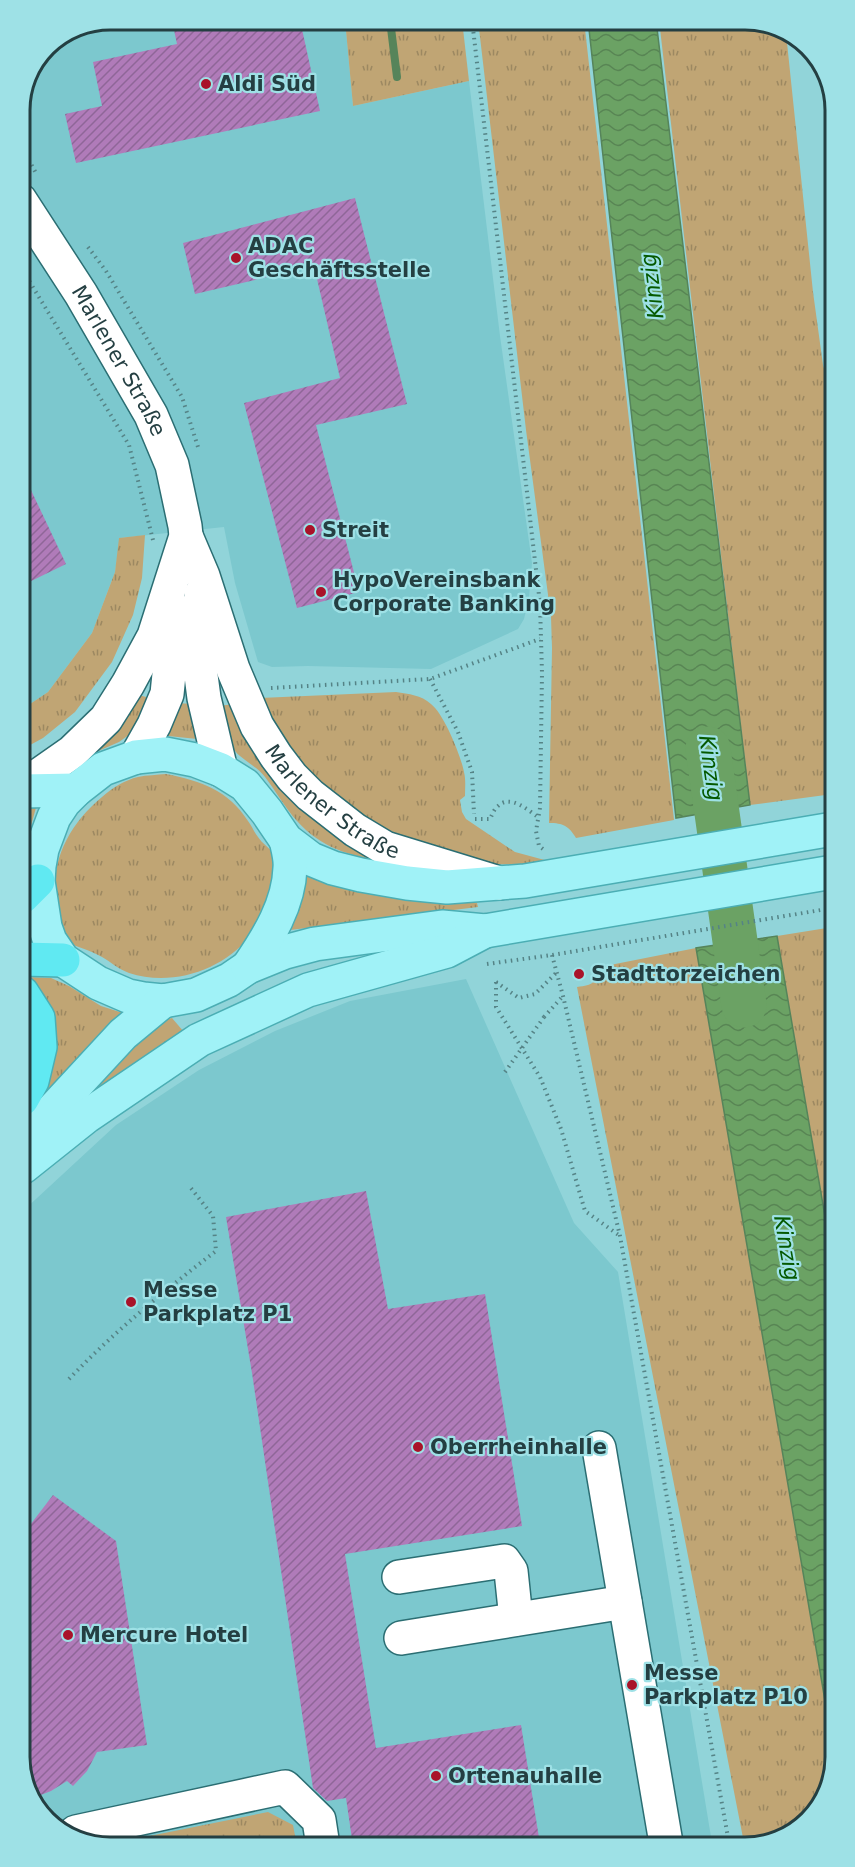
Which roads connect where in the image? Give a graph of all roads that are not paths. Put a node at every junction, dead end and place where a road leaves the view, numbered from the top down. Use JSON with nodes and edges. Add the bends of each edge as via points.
{"nodes":[{"id":1,"x":30,"y":215,"type":"edge"},
{"id":2,"x":188,"y":576,"type":"junction"},
{"id":3,"x":136,"y":757,"type":"junction"},
{"id":4,"x":222,"y":770,"type":"junction"},
{"id":5,"x":30,"y":783,"type":"edge"},
{"id":6,"x":30,"y":789,"type":"edge"},
{"id":7,"x":76,"y":790,"type":"junction"},
{"id":8,"x":825,"y":830,"type":"edge"},
{"id":9,"x":286,"y":840,"type":"junction"},
{"id":10,"x":825,"y":873,"type":"edge"},
{"id":11,"x":504,"y":884,"type":"junction"},
{"id":12,"x":30,"y":889,"type":"edge"},
{"id":13,"x":485,"y":931,"type":"junction"},
{"id":14,"x":30,"y":959,"type":"edge"},
{"id":15,"x":63,"y":960,"type":"junction"},
{"id":16,"x":249,"y":967,"type":"junction"},
{"id":17,"x":163,"y":1001,"type":"junction"},
{"id":18,"x":30,"y":1006,"type":"edge"},
{"id":19,"x":30,"y":1085,"type":"edge"},
{"id":20,"x":30,"y":1135,"type":"edge"},
{"id":21,"x":30,"y":1161,"type":"edge"},
{"id":22,"x":599,"y":1448,"type":"dead end"},
{"id":23,"x":399,"y":1577,"type":"dead end"},
{"id":24,"x":625,"y":1602,"type":"junction"},
{"id":25,"x":516,"y":1619,"type":"junction"},
{"id":26,"x":402,"y":1638,"type":"dead end"},
{"id":27,"x":80,"y":1831,"type":"edge"},
{"id":28,"x":322,"y":1837,"type":"edge"},
{"id":29,"x":665,"y":1837,"type":"edge"}],
"edges":[{"from":1,"to":2,"type":"street","name":"Marlener Straße","via":[[151,415],[172,465],[185,526]]},
{"from":2,"to":3,"type":"street","name":"Marlener Straße","via":[[172,645],[167,694]]},
{"from":2,"to":4,"type":"street","name":"Marlener Straße","via":[[204,698]]},
{"from":2,"to":5,"type":"street","name":"Marlener Straße","via":[[106,719],[72,752]]},
{"from":2,"to":11,"type":"street","name":"Marlener Straße","via":[[257,726],[292,777],[310,795],[355,831],[386,848]]},
{"from":3,"to":4,"type":"main road","via":[[165,754]]},
{"from":3,"to":7,"type":"main road","via":[[103,769]]},
{"from":4,"to":9,"type":"main road","via":[[245,785]]},
{"from":6,"to":7,"type":"main road"},
{"from":7,"to":12,"type":"main road","via":[[54,817]]},
{"from":8,"to":11,"type":"main road","name":"Marlener Straße"},
{"from":9,"to":11,"type":"main road","via":[[311,859],[361,875],[447,887]]},
{"from":9,"to":16,"type":"main road","via":[[290,870],[284,897],[273,929]]},
{"from":10,"to":13,"type":"main road"},
{"from":12,"to":15,"type":"main road","via":[[50,941]]},
{"from":13,"to":16,"type":"main road","via":[[442,927],[315,944]]},
{"from":13,"to":21,"type":"main road","via":[[447,951],[308,990],[199,1040],[87,1116]]},
{"from":14,"to":15,"type":"highway"},
{"from":15,"to":17,"type":"main road","via":[[98,983],[128,996]]},
{"from":16,"to":17,"type":"main road","via":[[196,995]]},
{"from":17,"to":20,"type":"main road","via":[[123,1034]]},
{"from":18,"to":19,"type":"highway","via":[[38,1018],[40,1047]]},
{"from":22,"to":24,"type":"street"},
{"from":23,"to":25,"type":"street","via":[[504,1561],[511,1571]]},
{"from":24,"to":25,"type":"street"},
{"from":24,"to":29,"type":"street"},
{"from":25,"to":26,"type":"street"},
{"from":27,"to":28,"type":"street","via":[[285,1787],[319,1820]]}]}
